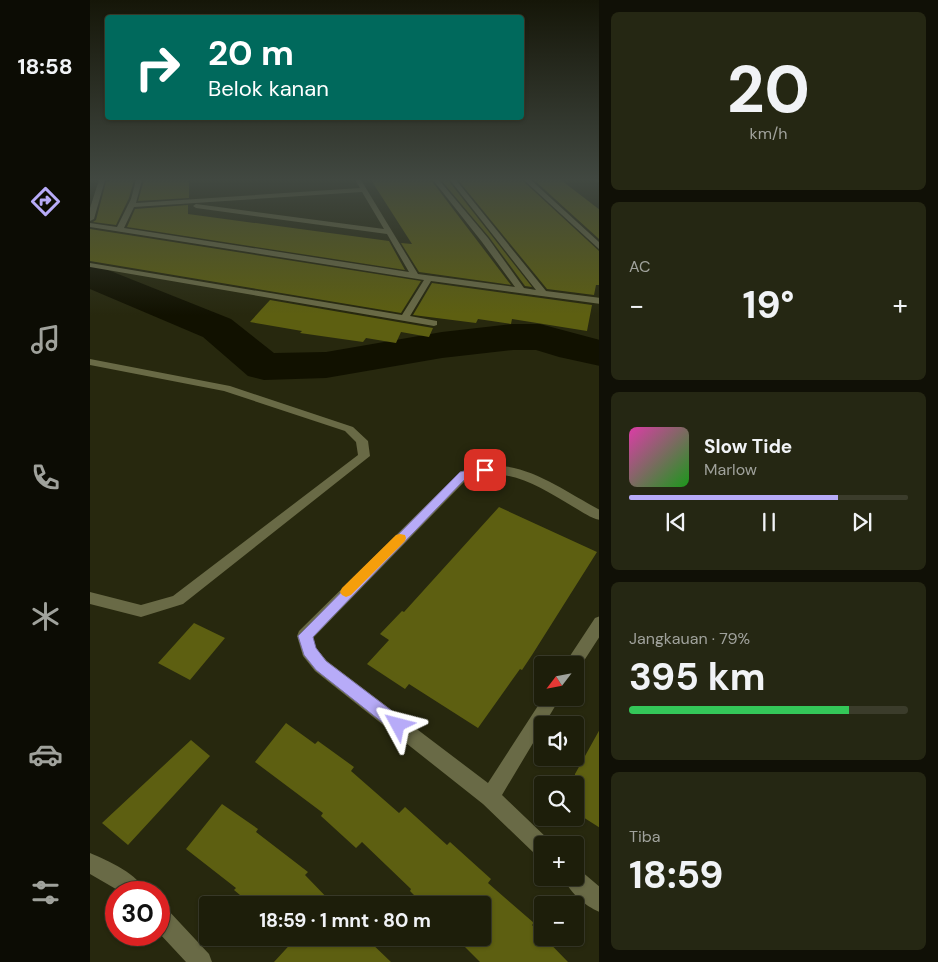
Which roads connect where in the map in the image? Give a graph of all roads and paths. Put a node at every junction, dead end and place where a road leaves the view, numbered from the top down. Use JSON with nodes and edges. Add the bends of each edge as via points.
{"nodes":[{"id":1,"x":122,"y":225,"type":"edge"},
{"id":2,"x":337,"y":225,"type":"edge"},
{"id":3,"x":385,"y":225,"type":"edge"},
{"id":4,"x":473,"y":225,"type":"edge"},
{"id":5,"x":490,"y":225,"type":"edge"},
{"id":6,"x":575,"y":225,"type":"edge"},
{"id":7,"x":90,"y":226,"type":"edge"},
{"id":8,"x":119,"y":231,"type":"junction"},
{"id":9,"x":389,"y":232,"type":"junction"},
{"id":10,"x":502,"y":239,"type":"junction"},
{"id":11,"x":485,"y":240,"type":"junction"},
{"id":12,"x":599,"y":248,"type":"edge"},
{"id":13,"x":90,"y":265,"type":"edge"},
{"id":14,"x":416,"y":275,"type":"junction"},
{"id":15,"x":429,"y":278,"type":"junction"},
{"id":16,"x":521,"y":290,"type":"junction"},
{"id":17,"x":543,"y":293,"type":"junction"},
{"id":18,"x":599,"y":301,"type":"edge"},
{"id":19,"x":404,"y":319,"type":"junction"},
{"id":20,"x":434,"y":323,"type":"dead end"},
{"id":21,"x":90,"y":362,"type":"edge"},
{"id":22,"x":599,"y":516,"type":"edge"},
{"id":23,"x":90,"y":598,"type":"edge"},
{"id":24,"x":599,"y":622,"type":"edge"},
{"id":25,"x":578,"y":656,"type":"edge"},
{"id":26,"x":547,"y":706,"type":"edge"},
{"id":27,"x":490,"y":797,"type":"junction"},
{"id":28,"x":534,"y":839,"type":"edge"},
{"id":29,"x":90,"y":864,"type":"edge"},
{"id":30,"x":121,"y":881,"type":"edge"},
{"id":31,"x":582,"y":886,"type":"edge"},
{"id":32,"x":599,"y":902,"type":"edge"},
{"id":33,"x":170,"y":929,"type":"edge"},
{"id":34,"x":201,"y":962,"type":"edge"}],
"edges":[{"from":1,"to":8,"type":"street"},
{"from":2,"to":9,"type":"street"},
{"from":3,"to":9,"type":"street"},
{"from":4,"to":11,"type":"street"},
{"from":5,"to":10,"type":"street"},
{"from":6,"to":12,"type":"street"},
{"from":7,"to":8,"type":"street"},
{"from":8,"to":14,"type":"street"},
{"from":9,"to":14,"type":"street"},
{"from":10,"to":11,"type":"street"},
{"from":10,"to":17,"type":"street"},
{"from":11,"to":16,"type":"street"},
{"from":13,"to":19,"type":"street"},
{"from":14,"to":15,"type":"street"},
{"from":15,"to":16,"type":"street"},
{"from":15,"to":19,"type":"street"},
{"from":16,"to":17,"type":"street"},
{"from":17,"to":18,"type":"street"},
{"from":19,"to":20,"type":"street"},
{"from":21,"to":23,"type":"street","via":[[226,388],[348,428],[362,441],[364,456],[178,600],[141,611]]},
{"from":22,"to":27,"type":"street","via":[[507,470],[464,474],[305,636],[309,651],[321,666]]},
{"from":24,"to":25,"type":"street"},
{"from":26,"to":27,"type":"street"},
{"from":27,"to":28,"type":"street"},
{"from":29,"to":30,"type":"street"},
{"from":31,"to":32,"type":"street"},
{"from":33,"to":34,"type":"street"}]}
